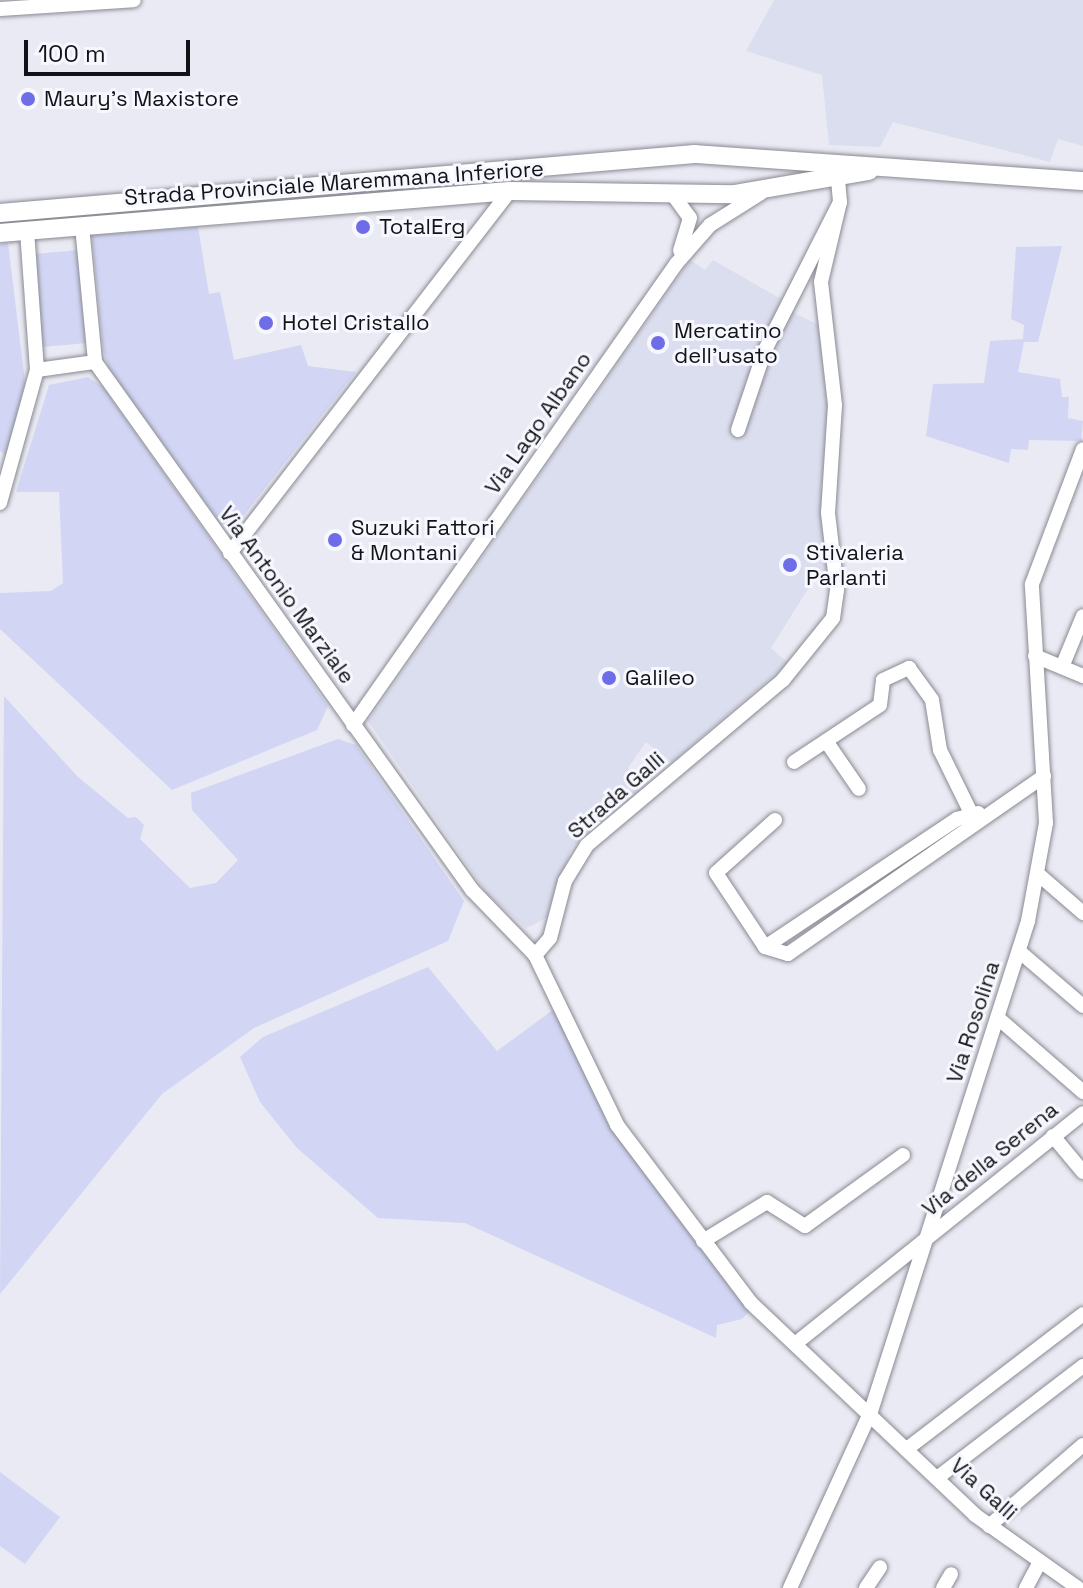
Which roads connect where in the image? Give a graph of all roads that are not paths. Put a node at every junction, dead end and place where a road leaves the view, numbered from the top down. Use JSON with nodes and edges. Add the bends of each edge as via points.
{"nodes":[{"id":1,"x":134,"y":0,"type":"edge"},
{"id":2,"x":0,"y":9,"type":"edge"},
{"id":3,"x":669,"y":155,"type":"junction"},
{"id":4,"x":764,"y":158,"type":"junction"},
{"id":5,"x":887,"y":167,"type":"junction"},
{"id":6,"x":838,"y":179,"type":"junction"},
{"id":7,"x":1083,"y":181,"type":"edge"},
{"id":8,"x":767,"y":189,"type":"junction"},
{"id":9,"x":510,"y":191,"type":"junction"},
{"id":10,"x":671,"y":192,"type":"junction"},
{"id":11,"x":840,"y":202,"type":"junction"},
{"id":12,"x":0,"y":213,"type":"edge"},
{"id":13,"x":82,"y":226,"type":"junction"},
{"id":14,"x":27,"y":231,"type":"junction"},
{"id":15,"x":0,"y":233,"type":"edge"},
{"id":16,"x":676,"y":264,"type":"junction"},
{"id":17,"x":95,"y":362,"type":"junction"},
{"id":18,"x":37,"y":370,"type":"junction"},
{"id":19,"x":738,"y":430,"type":"dead end"},
{"id":20,"x":1083,"y":449,"type":"edge"},
{"id":21,"x":0,"y":503,"type":"edge"},
{"id":22,"x":230,"y":553,"type":"junction"},
{"id":23,"x":1083,"y":616,"type":"edge"},
{"id":24,"x":1035,"y":656,"type":"junction"},
{"id":25,"x":1062,"y":667,"type":"junction"},
{"id":26,"x":1083,"y":676,"type":"edge"},
{"id":27,"x":353,"y":725,"type":"junction"},
{"id":28,"x":826,"y":741,"type":"junction"},
{"id":29,"x":794,"y":762,"type":"dead end"},
{"id":30,"x":1044,"y":776,"type":"junction"},
{"id":31,"x":859,"y":789,"type":"dead end"},
{"id":32,"x":978,"y":814,"type":"junction"},
{"id":33,"x":775,"y":820,"type":"dead end"},
{"id":34,"x":1038,"y":874,"type":"junction"},
{"id":35,"x":1083,"y":913,"type":"edge"},
{"id":36,"x":1020,"y":952,"type":"junction"},
{"id":37,"x":535,"y":955,"type":"junction"},
{"id":38,"x":1083,"y":1006,"type":"edge"},
{"id":39,"x":998,"y":1018,"type":"junction"},
{"id":40,"x":1083,"y":1092,"type":"edge"},
{"id":41,"x":1083,"y":1113,"type":"edge"},
{"id":42,"x":1053,"y":1136,"type":"junction"},
{"id":43,"x":903,"y":1155,"type":"dead end"},
{"id":44,"x":1083,"y":1172,"type":"edge"},
{"id":45,"x":925,"y":1239,"type":"junction"},
{"id":46,"x":703,"y":1241,"type":"junction"},
{"id":47,"x":1083,"y":1314,"type":"edge"},
{"id":48,"x":795,"y":1344,"type":"junction"},
{"id":49,"x":1083,"y":1366,"type":"edge"},
{"id":50,"x":871,"y":1411,"type":"junction"},
{"id":51,"x":1083,"y":1445,"type":"edge"},
{"id":52,"x":908,"y":1448,"type":"junction"},
{"id":53,"x":937,"y":1478,"type":"junction"},
{"id":54,"x":989,"y":1526,"type":"junction"},
{"id":55,"x":1040,"y":1562,"type":"junction"},
{"id":56,"x":880,"y":1567,"type":"dead end"},
{"id":57,"x":951,"y":1574,"type":"dead end"},
{"id":58,"x":790,"y":1588,"type":"edge"},
{"id":59,"x":866,"y":1588,"type":"edge"},
{"id":60,"x":943,"y":1588,"type":"edge"},
{"id":61,"x":1026,"y":1588,"type":"edge"},
{"id":62,"x":1078,"y":1588,"type":"edge"}],
"edges":[{"from":1,"to":2,"type":"street"},
{"from":3,"to":4,"type":"main road","name":"Strada Provinciale Maremmana Inferiore"},
{"from":3,"to":10,"type":"main road","via":[[661,169]]},
{"from":3,"to":12,"type":"main road","name":"Strada Provinciale Maremmana Inferiore"},
{"from":4,"to":5,"type":"main road","name":"Strada Provinciale Maremmana Inferiore"},
{"from":4,"to":8,"type":"main road","via":[[775,173]]},
{"from":5,"to":6,"type":"main road","name":"Strada Provinciale Maremmana Inferiore"},
{"from":5,"to":7,"type":"main road","name":"Strada Provinciale Maremmana Inferiore"},
{"from":6,"to":8,"type":"main road","name":"Strada Provinciale Maremmana Inferiore"},
{"from":6,"to":11,"type":"street"},
{"from":8,"to":10,"type":"main road","name":"Strada Provinciale Maremmana Inferiore"},
{"from":8,"to":16,"type":"street","via":[[710,225]]},
{"from":9,"to":10,"type":"main road","name":"Strada Provinciale Maremmana Inferiore"},
{"from":9,"to":13,"type":"main road","name":"Strada Provinciale Maremmana Inferiore"},
{"from":9,"to":22,"type":"street"},
{"from":10,"to":16,"type":"street","via":[[690,220]]},
{"from":11,"to":19,"type":"street","via":[[765,350]]},
{"from":11,"to":37,"type":"street","name":"Strada Galli","via":[[821,282],[835,405],[828,513],[838,597],[833,618],[783,680],[587,845],[568,874],[550,938]]},
{"from":13,"to":14,"type":"main road","name":"Strada Provinciale Maremmana Inferiore"},
{"from":13,"to":17,"type":"street","name":"Via Antonio Marziale"},
{"from":14,"to":15,"type":"main road","name":"Strada Provinciale Maremmana Inferiore"},
{"from":14,"to":18,"type":"street"},
{"from":16,"to":27,"type":"street","name":"Via Lago Albano"},
{"from":17,"to":18,"type":"street"},
{"from":17,"to":22,"type":"street","name":"Via Antonio Marziale"},
{"from":18,"to":21,"type":"street"},
{"from":20,"to":24,"type":"street","name":"Via Rosolina","via":[[1034,577]]},
{"from":22,"to":27,"type":"street","name":"Via Antonio Marziale"},
{"from":23,"to":25,"type":"street"},
{"from":24,"to":25,"type":"street"},
{"from":24,"to":30,"type":"street","name":"Via Rosolina"},
{"from":25,"to":26,"type":"street"},
{"from":27,"to":37,"type":"street","name":"Via Antonio Marziale","via":[[499,923]]},
{"from":28,"to":29,"type":"street"},
{"from":28,"to":31,"type":"street"},
{"from":28,"to":32,"type":"street","via":[[881,704],[884,678],[911,669],[933,702],[940,750]]},
{"from":30,"to":32,"type":"street"},
{"from":30,"to":34,"type":"street","name":"Via Rosolina"},
{"from":32,"to":33,"type":"street","via":[[798,950],[782,954],[765,947],[716,873]]},
{"from":34,"to":35,"type":"street"},
{"from":34,"to":36,"type":"street","name":"Via Rosolina"},
{"from":36,"to":38,"type":"street"},
{"from":36,"to":39,"type":"street","name":"Via Rosolina"},
{"from":37,"to":46,"type":"street","via":[[597,1092]]},
{"from":39,"to":40,"type":"street"},
{"from":39,"to":45,"type":"street","name":"Via Rosolina"},
{"from":41,"to":42,"type":"street","name":"Via della Serena"},
{"from":42,"to":44,"type":"street"},
{"from":42,"to":45,"type":"street","name":"Via della Serena"},
{"from":43,"to":46,"type":"street","via":[[805,1226],[767,1202]]},
{"from":45,"to":48,"type":"street","name":"Via della Serena"},
{"from":45,"to":50,"type":"street","name":"Via Rosolina"},
{"from":46,"to":48,"type":"street"},
{"from":47,"to":52,"type":"street"},
{"from":48,"to":50,"type":"street"},
{"from":49,"to":53,"type":"street"},
{"from":50,"to":52,"type":"street","name":"Via Galli"},
{"from":50,"to":58,"type":"street","name":"Via Rosolina"},
{"from":51,"to":54,"type":"street"},
{"from":52,"to":53,"type":"street","name":"Via Galli"},
{"from":53,"to":54,"type":"street","name":"Via Galli"},
{"from":54,"to":55,"type":"street","name":"Via Galli"},
{"from":55,"to":61,"type":"street"},
{"from":55,"to":62,"type":"street","name":"Via Galli"},
{"from":56,"to":59,"type":"street"},
{"from":57,"to":60,"type":"street"}]}
